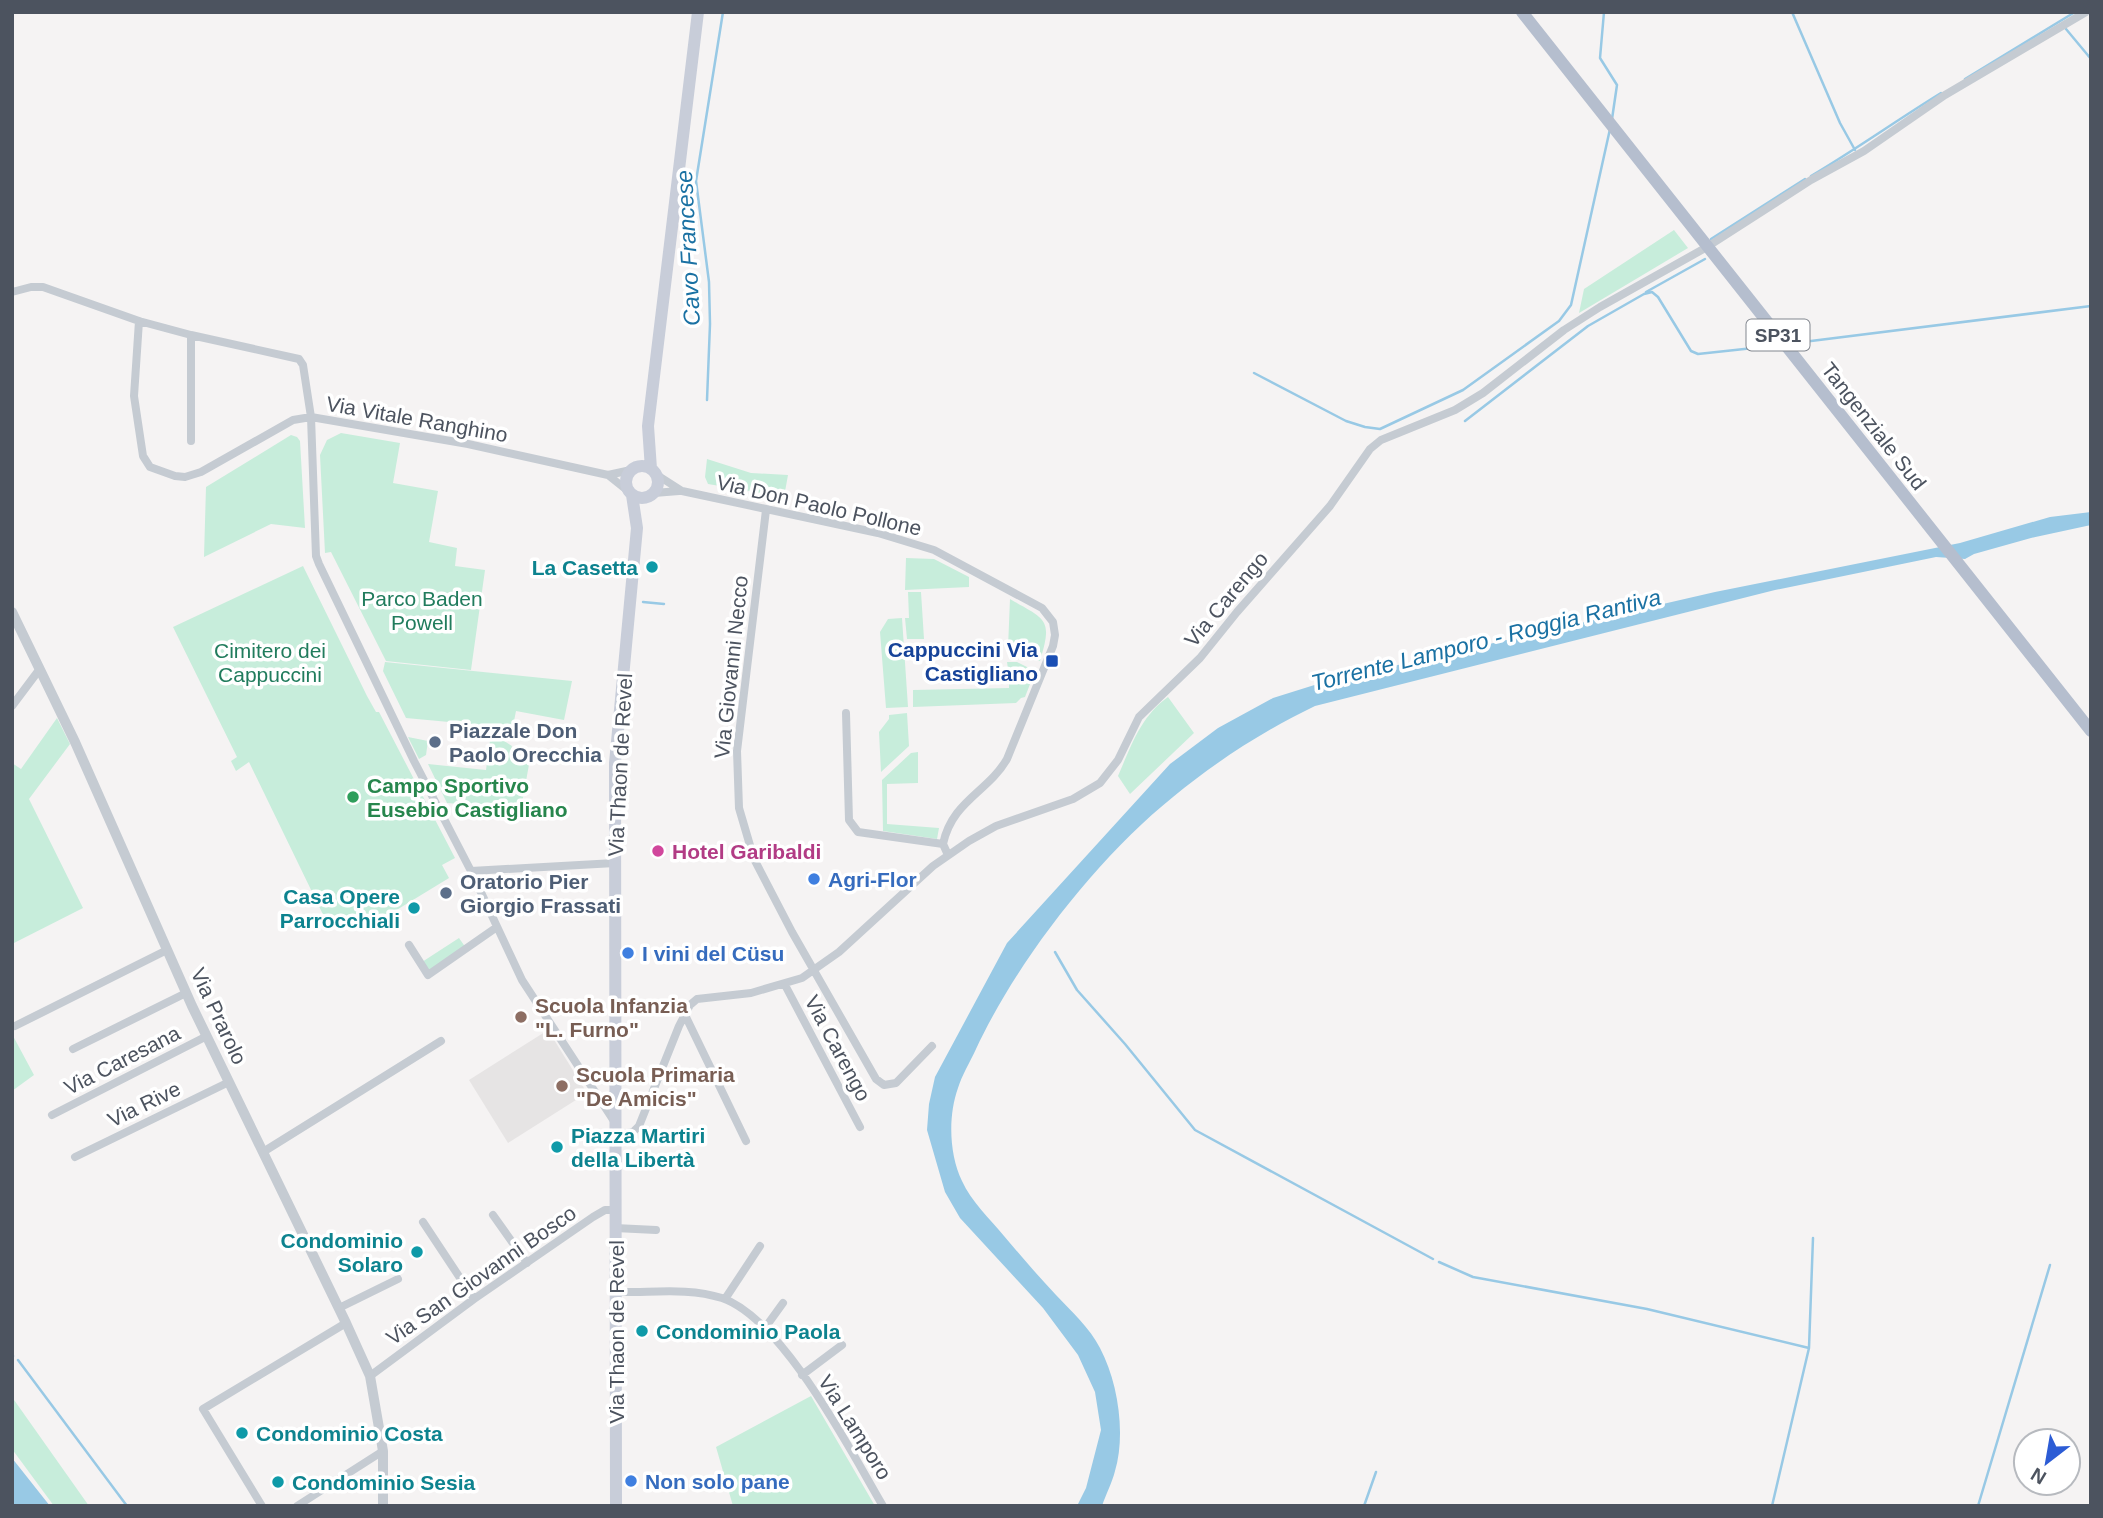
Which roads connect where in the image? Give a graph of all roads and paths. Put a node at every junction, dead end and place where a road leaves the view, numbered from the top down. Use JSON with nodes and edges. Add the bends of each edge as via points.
{"nodes":[{"id":1,"x":698,"y":12,"type":"edge"},
{"id":2,"x":1522,"y":12,"type":"edge"},
{"id":3,"x":2086,"y":12,"type":"edge"},
{"id":4,"x":1707,"y":247,"type":"junction"},
{"id":5,"x":12,"y":292,"type":"edge"},
{"id":6,"x":139,"y":321,"type":"junction"},
{"id":7,"x":191,"y":335,"type":"junction"},
{"id":8,"x":310,"y":417,"type":"junction"},
{"id":9,"x":648,"y":430,"type":"junction"},
{"id":10,"x":191,"y":441,"type":"dead end"},
{"id":11,"x":632,"y":469,"type":"junction"},
{"id":12,"x":654,"y":472,"type":"junction"},
{"id":13,"x":608,"y":475,"type":"junction"},
{"id":14,"x":682,"y":491,"type":"junction"},
{"id":15,"x":630,"y":493,"type":"junction"},
{"id":16,"x":652,"y":495,"type":"junction"},
{"id":17,"x":766,"y":510,"type":"junction"},
{"id":18,"x":637,"y":528,"type":"junction"},
{"id":19,"x":12,"y":612,"type":"edge"},
{"id":20,"x":38,"y":670,"type":"junction"},
{"id":21,"x":12,"y":706,"type":"edge"},
{"id":22,"x":846,"y":713,"type":"dead end"},
{"id":23,"x":2091,"y":731,"type":"edge"},
{"id":24,"x":943,"y":844,"type":"junction"},
{"id":25,"x":948,"y":855,"type":"junction"},
{"id":26,"x":615,"y":863,"type":"junction"},
{"id":27,"x":471,"y":871,"type":"junction"},
{"id":28,"x":497,"y":928,"type":"junction"},
{"id":29,"x":408,"y":944,"type":"dead end"},
{"id":30,"x":167,"y":950,"type":"junction"},
{"id":31,"x":815,"y":970,"type":"junction"},
{"id":32,"x":785,"y":985,"type":"junction"},
{"id":33,"x":186,"y":993,"type":"junction"},
{"id":34,"x":685,"y":1015,"type":"junction"},
{"id":35,"x":15,"y":1026,"type":"dead end"},
{"id":36,"x":206,"y":1036,"type":"junction"},
{"id":37,"x":441,"y":1041,"type":"dead end"},
{"id":38,"x":932,"y":1045,"type":"dead end"},
{"id":39,"x":73,"y":1049,"type":"dead end"},
{"id":40,"x":229,"y":1082,"type":"junction"},
{"id":41,"x":52,"y":1115,"type":"dead end"},
{"id":42,"x":860,"y":1127,"type":"dead end"},
{"id":43,"x":614,"y":1128,"type":"junction"},
{"id":44,"x":746,"y":1141,"type":"dead end"},
{"id":45,"x":263,"y":1152,"type":"junction"},
{"id":46,"x":75,"y":1157,"type":"dead end"},
{"id":47,"x":615,"y":1210,"type":"junction"},
{"id":48,"x":493,"y":1215,"type":"dead end"},
{"id":49,"x":423,"y":1222,"type":"dead end"},
{"id":50,"x":615,"y":1228,"type":"junction"},
{"id":51,"x":656,"y":1230,"type":"dead end"},
{"id":52,"x":760,"y":1246,"type":"dead end"},
{"id":53,"x":527,"y":1263,"type":"junction"},
{"id":54,"x":398,"y":1279,"type":"dead end"},
{"id":55,"x":616,"y":1292,"type":"junction"},
{"id":56,"x":474,"y":1299,"type":"junction"},
{"id":57,"x":725,"y":1300,"type":"junction"},
{"id":58,"x":783,"y":1303,"type":"dead end"},
{"id":59,"x":339,"y":1308,"type":"junction"},
{"id":60,"x":346,"y":1323,"type":"junction"},
{"id":61,"x":765,"y":1328,"type":"junction"},
{"id":62,"x":842,"y":1345,"type":"dead end"},
{"id":63,"x":803,"y":1375,"type":"junction"},
{"id":64,"x":370,"y":1376,"type":"junction"},
{"id":65,"x":383,"y":1451,"type":"junction"},
{"id":66,"x":262,"y":1506,"type":"edge"},
{"id":67,"x":297,"y":1506,"type":"edge"},
{"id":68,"x":383,"y":1506,"type":"edge"},
{"id":69,"x":616,"y":1506,"type":"edge"},
{"id":70,"x":883,"y":1506,"type":"edge"}],
"edges":[{"from":1,"to":9,"type":"main road"},
{"from":2,"to":4,"type":"main road","name":"Tangenziale Sud","number":"SP31"},
{"from":3,"to":4,"type":"street","name":"Via Carengo","via":[[1945,94],[1864,151]]},
{"from":4,"to":23,"type":"main road","name":"Tangenziale Sud","number":"SP31"},
{"from":4,"to":25,"type":"street","name":"Via Carengo","via":[[1564,330],[1455,410],[1381,440],[1200,658],[1139,717],[1118,761],[1100,783],[1073,799],[996,826]]},
{"from":5,"to":6,"type":"street","via":[[43,287]]},
{"from":6,"to":7,"type":"street"},
{"from":6,"to":8,"type":"street","name":"Via Vitale Ranghino","via":[[134,396],[143,456],[150,467],[185,477],[293,420]]},
{"from":7,"to":8,"type":"street","via":[[299,359]]},
{"from":7,"to":10,"type":"street"},
{"from":8,"to":13,"type":"street","name":"Via Vitale Ranghino","via":[[468,444]]},
{"from":8,"to":27,"type":"street","via":[[318,564]]},
{"from":9,"to":11,"type":"main road"},
{"from":9,"to":12,"type":"main road"},
{"from":11,"to":12,"type":"main road","via":[[644,466]]},
{"from":11,"to":13,"type":"street","name":"Via Vitale Ranghino"},
{"from":11,"to":15,"type":"main road","via":[[626,478]]},
{"from":12,"to":14,"type":"street","name":"Via Don Paolo Pollone"},
{"from":12,"to":16,"type":"main road","via":[[658,486]]},
{"from":13,"to":15,"type":"street","name":"Via Vitale Ranghino"},
{"from":14,"to":16,"type":"street","name":"Via Don Paolo Pollone"},
{"from":14,"to":17,"type":"street","name":"Via Don Paolo Pollone"},
{"from":15,"to":16,"type":"main road","via":[[639,498]]},
{"from":15,"to":18,"type":"main road","name":"Via Thaon de Revel"},
{"from":16,"to":18,"type":"main road","name":"Via Thaon de Revel"},
{"from":17,"to":24,"type":"street","name":"Via Don Paolo Pollone","via":[[878,533],[934,550],[1042,608],[1053,622],[1053,646],[1007,759],[950,822]]},
{"from":17,"to":31,"type":"street","name":"Via Giovanni Necco","via":[[737,751],[739,808],[754,859]]},
{"from":18,"to":26,"type":"main road","name":"Via Thaon de Revel","via":[[615,763]]},
{"from":19,"to":20,"type":"street","name":"Via Prarolo"},
{"from":20,"to":21,"type":"street"},
{"from":20,"to":30,"type":"street","name":"Via Prarolo"},
{"from":22,"to":24,"type":"street","via":[[849,820],[858,832]]},
{"from":24,"to":25,"type":"street"},
{"from":25,"to":31,"type":"street","name":"Via Carengo"},
{"from":26,"to":27,"type":"street"},
{"from":26,"to":43,"type":"main road","name":"Via Thaon de Revel"},
{"from":27,"to":28,"type":"street"},
{"from":28,"to":29,"type":"street","via":[[428,975]]},
{"from":28,"to":43,"type":"street","via":[[522,980]]},
{"from":30,"to":33,"type":"street","name":"Via Prarolo"},
{"from":30,"to":35,"type":"street"},
{"from":31,"to":32,"type":"street","name":"Via Carengo"},
{"from":31,"to":38,"type":"street","name":"Via Giovanni Necco","via":[[876,1079],[897,1083]]},
{"from":32,"to":34,"type":"street","name":"Via Carengo","via":[[705,996],[690,1005]]},
{"from":32,"to":42,"type":"street","name":"Via Carengo"},
{"from":33,"to":36,"type":"street","name":"Via Prarolo"},
{"from":33,"to":39,"type":"street"},
{"from":34,"to":43,"type":"street","via":[[639,1126],[633,1132]]},
{"from":34,"to":44,"type":"street"},
{"from":36,"to":40,"type":"street","name":"Via Prarolo"},
{"from":36,"to":41,"type":"street","name":"Via Caresana"},
{"from":37,"to":45,"type":"street"},
{"from":40,"to":45,"type":"street","name":"Via Prarolo"},
{"from":40,"to":46,"type":"street","name":"Via Rive"},
{"from":43,"to":47,"type":"main road","name":"Via Thaon de Revel"},
{"from":45,"to":59,"type":"street","name":"Via Prarolo"},
{"from":47,"to":50,"type":"main road","name":"Via Thaon de Revel"},
{"from":47,"to":53,"type":"street","name":"Via San Giovanni Bosco","via":[[593,1217]]},
{"from":48,"to":53,"type":"street"},
{"from":49,"to":56,"type":"street"},
{"from":50,"to":51,"type":"street"},
{"from":50,"to":55,"type":"main road","name":"Via Thaon de Revel"},
{"from":52,"to":57,"type":"street"},
{"from":53,"to":56,"type":"street","name":"Via San Giovanni Bosco"},
{"from":54,"to":59,"type":"street"},
{"from":55,"to":57,"type":"street","name":"Via Lamporo","via":[[687,1292]]},
{"from":55,"to":69,"type":"main road","name":"Via Thaon de Revel"},
{"from":56,"to":64,"type":"street","name":"Via San Giovanni Bosco"},
{"from":57,"to":61,"type":"street","name":"Via Lamporo"},
{"from":58,"to":61,"type":"street"},
{"from":59,"to":60,"type":"street","name":"Via Prarolo"},
{"from":60,"to":64,"type":"street","name":"Via Prarolo"},
{"from":60,"to":66,"type":"street","via":[[203,1409]]},
{"from":61,"to":63,"type":"street","name":"Via Lamporo"},
{"from":62,"to":63,"type":"street"},
{"from":63,"to":70,"type":"street","name":"Via Lamporo"},
{"from":64,"to":65,"type":"street","name":"Via Prarolo"},
{"from":65,"to":67,"type":"street"},
{"from":65,"to":68,"type":"street","name":"Via Prarolo"}]}
